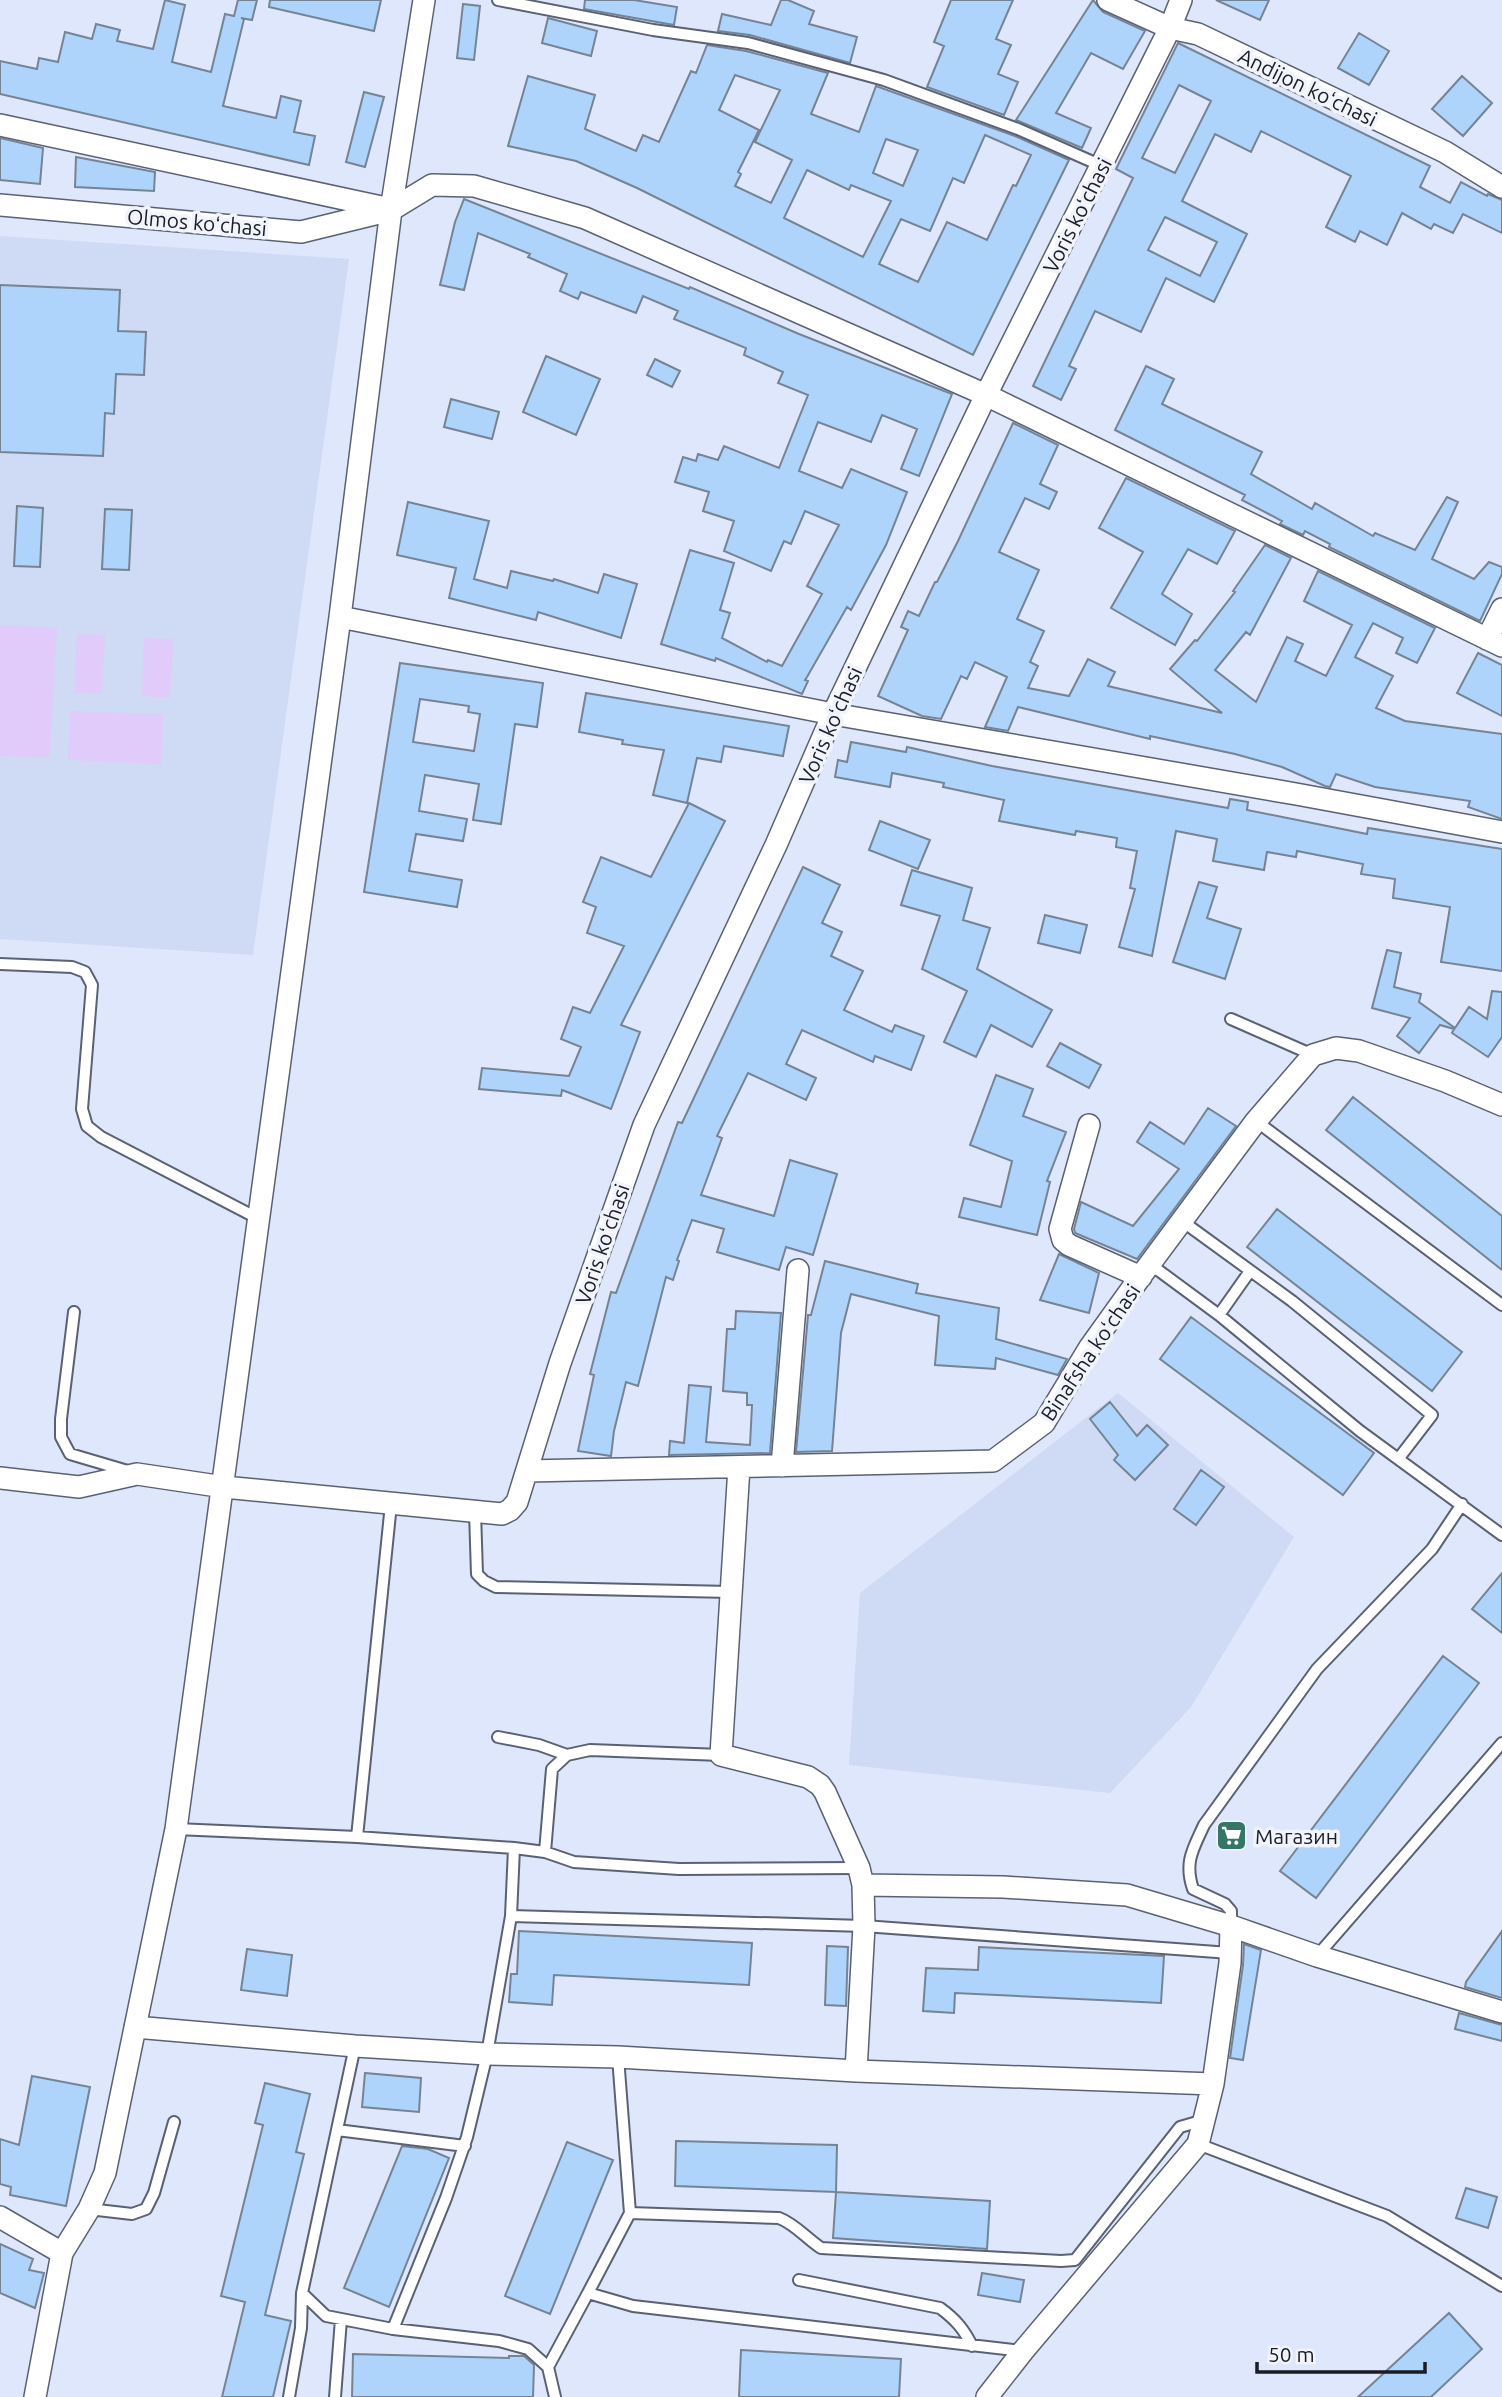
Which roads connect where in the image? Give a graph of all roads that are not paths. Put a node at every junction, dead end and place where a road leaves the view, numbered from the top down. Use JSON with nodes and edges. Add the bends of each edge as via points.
{"nodes":[{"id":1,"x":424,"y":0,"type":"edge"},
{"id":2,"x":499,"y":0,"type":"edge"},
{"id":3,"x":1108,"y":0,"type":"edge"},
{"id":4,"x":1181,"y":0,"type":"edge"},
{"id":5,"x":1170,"y":27,"type":"junction"},
{"id":6,"x":0,"y":125,"type":"edge"},
{"id":7,"x":1102,"y":166,"type":"junction"},
{"id":8,"x":1502,"y":187,"type":"edge"},
{"id":9,"x":0,"y":205,"type":"edge"},
{"id":10,"x":391,"y":210,"type":"junction"},
{"id":11,"x":986,"y":395,"type":"junction"},
{"id":12,"x":1502,"y":609,"type":"edge"},
{"id":13,"x":340,"y":617,"type":"junction"},
{"id":14,"x":1494,"y":643,"type":"edge"},
{"id":15,"x":833,"y":714,"type":"junction"},
{"id":16,"x":1502,"y":832,"type":"edge"},
{"id":17,"x":0,"y":964,"type":"edge"},
{"id":18,"x":1231,"y":1019,"type":"dead end"},
{"id":19,"x":1313,"y":1055,"type":"junction"},
{"id":20,"x":1502,"y":1105,"type":"edge"},
{"id":21,"x":1256,"y":1121,"type":"junction"},
{"id":22,"x":1089,"y":1125,"type":"dead end"},
{"id":23,"x":260,"y":1219,"type":"junction"},
{"id":24,"x":1182,"y":1220,"type":"junction"},
{"id":25,"x":798,"y":1270,"type":"dead end"},
{"id":26,"x":1250,"y":1271,"type":"junction"},
{"id":27,"x":1144,"y":1273,"type":"junction"},
{"id":28,"x":1502,"y":1305,"type":"edge"},
{"id":29,"x":74,"y":1312,"type":"dead end"},
{"id":30,"x":1219,"y":1315,"type":"junction"},
{"id":31,"x":1399,"y":1458,"type":"junction"},
{"id":32,"x":782,"y":1466,"type":"junction"},
{"id":33,"x":739,"y":1467,"type":"junction"},
{"id":34,"x":527,"y":1471,"type":"junction"},
{"id":35,"x":137,"y":1474,"type":"junction"},
{"id":36,"x":0,"y":1478,"type":"edge"},
{"id":37,"x":224,"y":1487,"type":"junction"},
{"id":38,"x":391,"y":1504,"type":"junction"},
{"id":39,"x":1462,"y":1504,"type":"junction"},
{"id":40,"x":475,"y":1512,"type":"junction"},
{"id":41,"x":1502,"y":1535,"type":"edge"},
{"id":42,"x":731,"y":1592,"type":"junction"},
{"id":43,"x":498,"y":1737,"type":"dead end"},
{"id":44,"x":1502,"y":1743,"type":"edge"},
{"id":45,"x":567,"y":1755,"type":"junction"},
{"id":46,"x":721,"y":1755,"type":"junction"},
{"id":47,"x":176,"y":1829,"type":"junction"},
{"id":48,"x":357,"y":1837,"type":"junction"},
{"id":49,"x":513,"y":1848,"type":"junction"},
{"id":50,"x":545,"y":1852,"type":"junction"},
{"id":51,"x":861,"y":1876,"type":"junction"},
{"id":52,"x":511,"y":1916,"type":"junction"},
{"id":53,"x":864,"y":1926,"type":"junction"},
{"id":54,"x":1231,"y":1926,"type":"junction"},
{"id":55,"x":1230,"y":1953,"type":"junction"},
{"id":56,"x":1317,"y":1956,"type":"junction"},
{"id":57,"x":1502,"y":2012,"type":"edge"},
{"id":58,"x":135,"y":2027,"type":"junction"},
{"id":59,"x":355,"y":2046,"type":"junction"},
{"id":60,"x":487,"y":2054,"type":"junction"},
{"id":61,"x":618,"y":2057,"type":"junction"},
{"id":62,"x":856,"y":2071,"type":"junction"},
{"id":63,"x":1213,"y":2084,"type":"junction"},
{"id":64,"x":1204,"y":2120,"type":"junction"},
{"id":65,"x":174,"y":2122,"type":"dead end"},
{"id":66,"x":337,"y":2130,"type":"junction"},
{"id":67,"x":1198,"y":2144,"type":"junction"},
{"id":68,"x":465,"y":2146,"type":"junction"},
{"id":69,"x":89,"y":2209,"type":"junction"},
{"id":70,"x":630,"y":2213,"type":"junction"},
{"id":71,"x":0,"y":2217,"type":"edge"},
{"id":72,"x":62,"y":2253,"type":"junction"},
{"id":73,"x":799,"y":2280,"type":"dead end"},
{"id":74,"x":1502,"y":2286,"type":"edge"},
{"id":75,"x":302,"y":2293,"type":"junction"},
{"id":76,"x":588,"y":2293,"type":"junction"},
{"id":77,"x":341,"y":2319,"type":"junction"},
{"id":78,"x":393,"y":2329,"type":"junction"},
{"id":79,"x":972,"y":2346,"type":"junction"},
{"id":80,"x":1023,"y":2351,"type":"junction"},
{"id":81,"x":548,"y":2368,"type":"junction"},
{"id":82,"x":35,"y":2397,"type":"edge"},
{"id":83,"x":289,"y":2397,"type":"edge"},
{"id":84,"x":335,"y":2397,"type":"edge"},
{"id":85,"x":555,"y":2397,"type":"edge"},
{"id":86,"x":986,"y":2397,"type":"edge"}],
"edges":[{"from":1,"to":10,"type":"street"},
{"from":2,"to":7,"type":"lane","via":[[761,46],[884,80],[1018,129]]},
{"from":3,"to":5,"type":"street","name":"Andijon koʻchasi"},
{"from":4,"to":5,"type":"street","name":"Voris koʻchasi"},
{"from":5,"to":7,"type":"street","name":"Voris koʻchasi"},
{"from":5,"to":8,"type":"street","name":"Andijon koʻchasi","via":[[1198,34],[1432,146]]},
{"from":6,"to":10,"type":"street"},
{"from":7,"to":11,"type":"street","name":"Voris koʻchasi"},
{"from":9,"to":10,"type":"street","name":"Olmos koʻchasi","via":[[302,232]]},
{"from":10,"to":11,"type":"street","name":"Olmos koʻchasi","via":[[432,185],[474,186],[585,218]]},
{"from":10,"to":13,"type":"street"},
{"from":11,"to":14,"type":"street","name":"Olmos koʻchasi"},
{"from":11,"to":15,"type":"street","name":"Voris koʻchasi"},
{"from":12,"to":14,"type":"street"},
{"from":13,"to":15,"type":"street"},
{"from":13,"to":23,"type":"street"},
{"from":15,"to":16,"type":"street"},
{"from":15,"to":34,"type":"street","name":"Voris koʻchasi","via":[[644,1125]]},
{"from":17,"to":23,"type":"lane","via":[[72,967],[85,972],[92,985],[82,1109],[88,1126]]},
{"from":18,"to":19,"type":"lane"},
{"from":19,"to":20,"type":"street","via":[[1336,1048],[1359,1051]]},
{"from":19,"to":21,"type":"street","name":"Binafsha koʻchasi"},
{"from":21,"to":24,"type":"street","name":"Binafsha koʻchasi"},
{"from":21,"to":28,"type":"lane"},
{"from":22,"to":27,"type":"street","via":[[1060,1230],[1063,1240]]},
{"from":23,"to":37,"type":"street"},
{"from":24,"to":26,"type":"lane"},
{"from":24,"to":27,"type":"street","name":"Binafsha koʻchasi"},
{"from":25,"to":32,"type":"street"},
{"from":26,"to":30,"type":"lane"},
{"from":26,"to":31,"type":"lane","via":[[1432,1415]]},
{"from":27,"to":30,"type":"lane","via":[[1158,1270]]},
{"from":27,"to":32,"type":"street","name":"Binafsha koʻchasi","via":[[1090,1347],[1044,1423],[993,1461]]},
{"from":29,"to":35,"type":"lane","via":[[61,1437],[70,1454]]},
{"from":30,"to":31,"type":"lane"},
{"from":31,"to":39,"type":"lane"},
{"from":32,"to":33,"type":"street","name":"Binafsha koʻchasi"},
{"from":33,"to":34,"type":"street","name":"Binafsha koʻchasi"},
{"from":33,"to":42,"type":"street"},
{"from":34,"to":40,"type":"street","name":"Voris koʻchasi","via":[[510,1510],[502,1514]]},
{"from":35,"to":36,"type":"street","via":[[79,1487]]},
{"from":35,"to":37,"type":"street"},
{"from":37,"to":38,"type":"street"},
{"from":37,"to":47,"type":"street"},
{"from":38,"to":40,"type":"street"},
{"from":38,"to":48,"type":"lane"},
{"from":39,"to":41,"type":"lane"},
{"from":39,"to":54,"type":"lane","via":[[1432,1549],[1317,1670],[1204,1825],[1190,1854],[1188,1874],[1193,1889],[1231,1911]]},
{"from":40,"to":42,"type":"lane","via":[[477,1574],[496,1587]]},
{"from":42,"to":46,"type":"street"},
{"from":43,"to":45,"type":"lane"},
{"from":44,"to":56,"type":"lane"},
{"from":45,"to":46,"type":"lane","via":[[590,1750]]},
{"from":45,"to":50,"type":"lane","via":[[552,1769]]},
{"from":46,"to":51,"type":"street","via":[[808,1777],[820,1785]]},
{"from":47,"to":48,"type":"lane"},
{"from":47,"to":58,"type":"street"},
{"from":48,"to":49,"type":"lane"},
{"from":49,"to":50,"type":"lane"},
{"from":49,"to":52,"type":"lane"},
{"from":50,"to":51,"type":"lane","via":[[575,1862]]},
{"from":51,"to":53,"type":"street"},
{"from":51,"to":54,"type":"street","via":[[1127,1895]]},
{"from":52,"to":53,"type":"lane"},
{"from":52,"to":60,"type":"lane"},
{"from":53,"to":55,"type":"lane"},
{"from":53,"to":62,"type":"street"},
{"from":54,"to":55,"type":"street"},
{"from":54,"to":56,"type":"street"},
{"from":55,"to":63,"type":"street"},
{"from":56,"to":57,"type":"street"},
{"from":58,"to":59,"type":"street"},
{"from":58,"to":69,"type":"street","via":[[105,2173]]},
{"from":59,"to":60,"type":"street"},
{"from":59,"to":66,"type":"lane"},
{"from":60,"to":61,"type":"street"},
{"from":60,"to":68,"type":"lane"},
{"from":61,"to":62,"type":"street"},
{"from":61,"to":70,"type":"lane"},
{"from":62,"to":63,"type":"street"},
{"from":63,"to":64,"type":"street"},
{"from":64,"to":67,"type":"street"},
{"from":64,"to":70,"type":"lane","via":[[1180,2127],[1075,2260],[821,2248],[791,2222],[779,2218]]},
{"from":65,"to":69,"type":"lane","via":[[146,2209],[132,2214]]},
{"from":66,"to":68,"type":"lane"},
{"from":66,"to":75,"type":"lane"},
{"from":67,"to":74,"type":"lane","via":[[1387,2216]]},
{"from":67,"to":80,"type":"street"},
{"from":68,"to":78,"type":"lane"},
{"from":69,"to":72,"type":"street"},
{"from":70,"to":76,"type":"lane"},
{"from":71,"to":72,"type":"street"},
{"from":72,"to":82,"type":"street"},
{"from":73,"to":79,"type":"lane","via":[[940,2308],[966,2332]]},
{"from":75,"to":77,"type":"lane","via":[[326,2316]]},
{"from":75,"to":83,"type":"lane"},
{"from":76,"to":79,"type":"lane","via":[[633,2306]]},
{"from":76,"to":81,"type":"lane"},
{"from":77,"to":78,"type":"lane"},
{"from":77,"to":84,"type":"lane"},
{"from":78,"to":81,"type":"lane","via":[[499,2341],[528,2349]]},
{"from":79,"to":80,"type":"lane"},
{"from":80,"to":86,"type":"street"},
{"from":81,"to":85,"type":"lane"}]}
